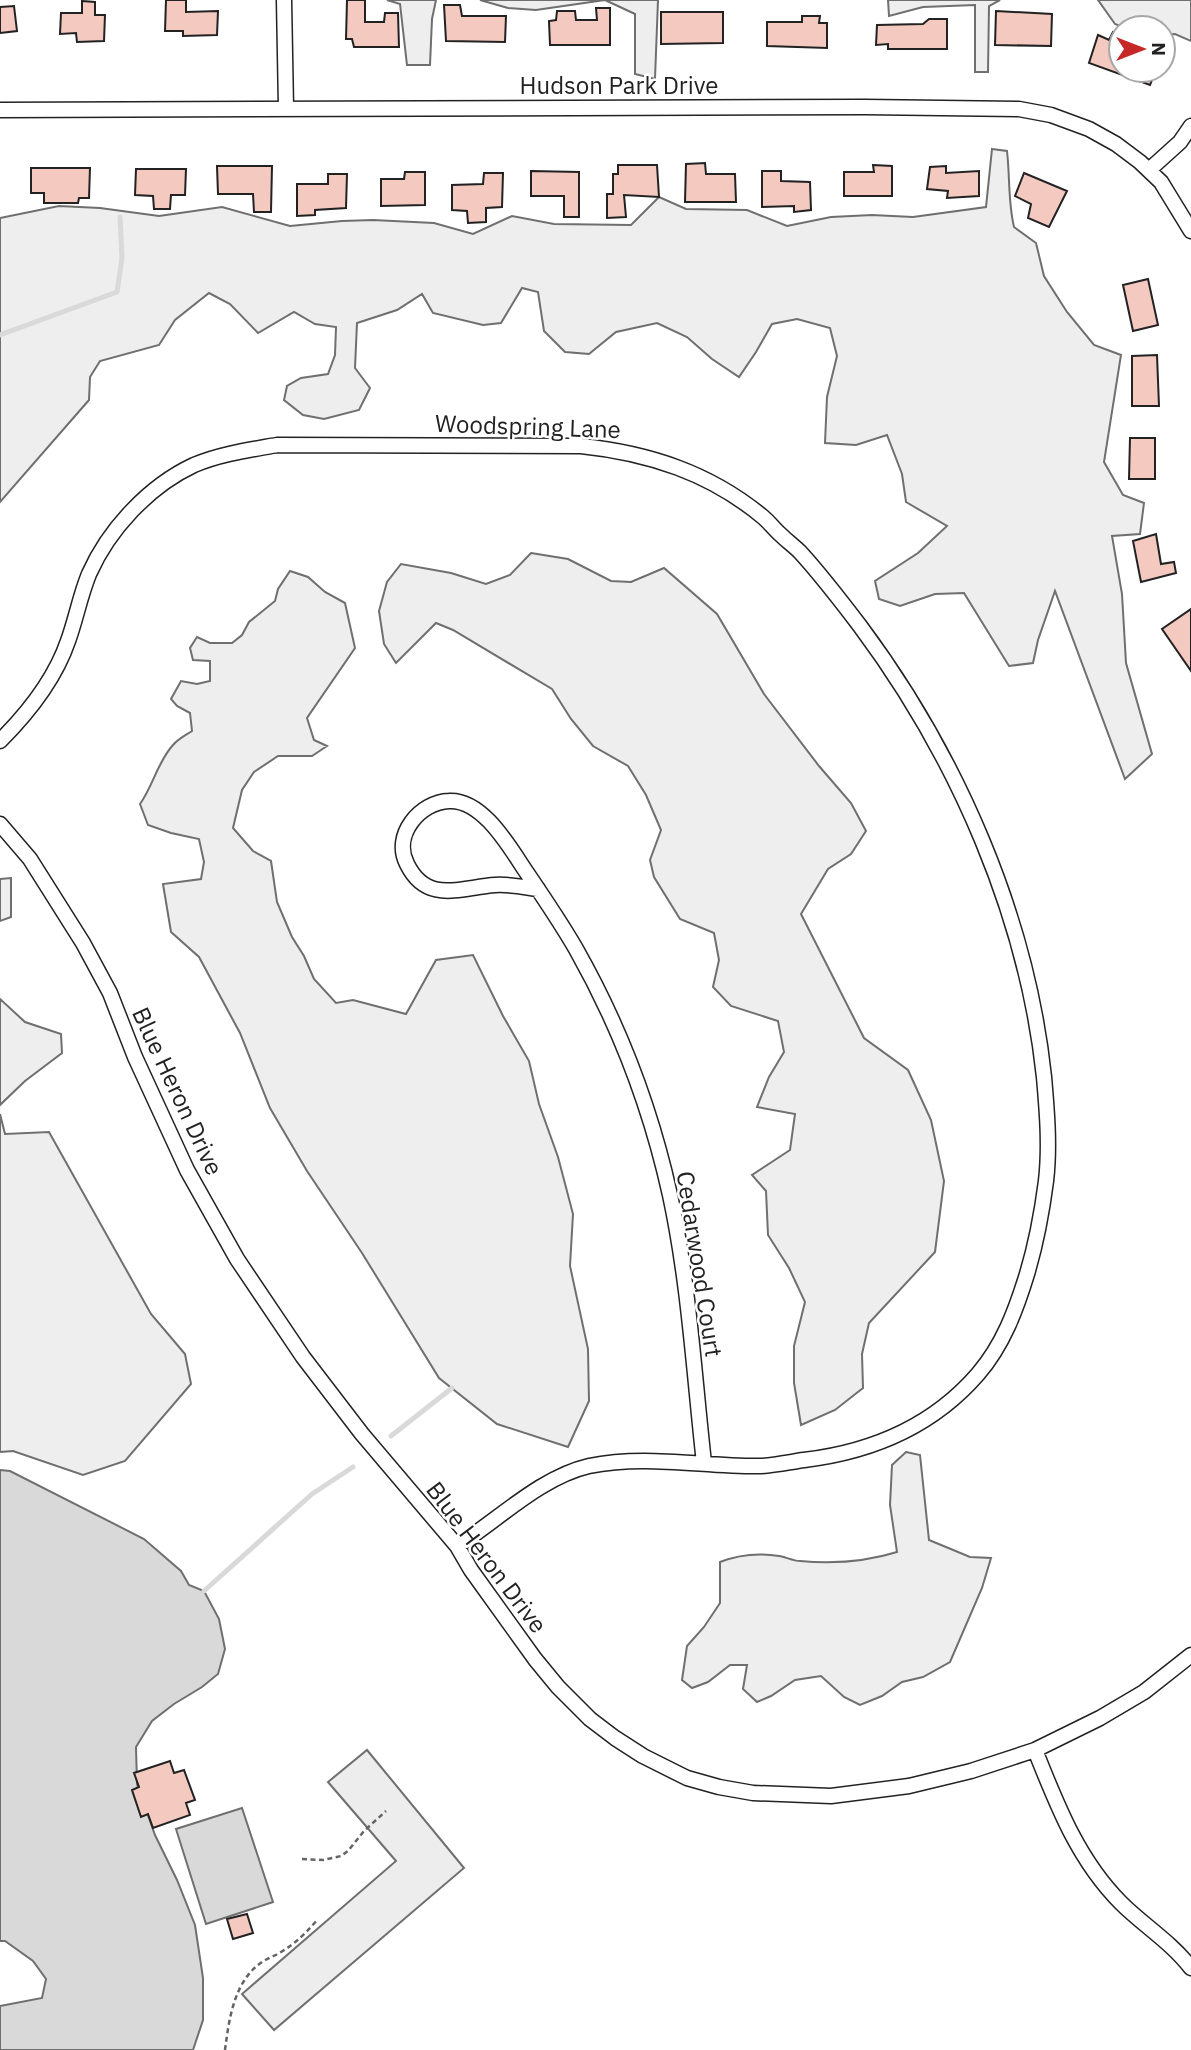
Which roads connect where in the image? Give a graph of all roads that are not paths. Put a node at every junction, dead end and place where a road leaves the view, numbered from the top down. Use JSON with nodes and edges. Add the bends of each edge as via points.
{"nodes":[{"id":1,"x":284,"y":0,"type":"edge"},
{"id":2,"x":286,"y":108,"type":"junction"},
{"id":3,"x":0,"y":110,"type":"edge"},
{"id":4,"x":1191,"y":126,"type":"edge"},
{"id":5,"x":1149,"y":170,"type":"junction"},
{"id":6,"x":1191,"y":231,"type":"edge"},
{"id":7,"x":0,"y":741,"type":"edge"},
{"id":8,"x":0,"y":824,"type":"edge"},
{"id":9,"x":538,"y":889,"type":"junction"},
{"id":10,"x":704,"y":1463,"type":"junction"},
{"id":11,"x":457,"y":1546,"type":"junction"},
{"id":12,"x":1191,"y":1655,"type":"edge"},
{"id":13,"x":1035,"y":1750,"type":"junction"},
{"id":14,"x":1191,"y":1968,"type":"edge"}],
"edges":[{"from":1,"to":2,"type":"street"},
{"from":2,"to":3,"type":"street","name":"Hudson Park Drive"},
{"from":2,"to":5,"type":"street","name":"Hudson Park Drive","via":[[1019,109],[1089,129]]},
{"from":4,"to":5,"type":"street"},
{"from":5,"to":6,"type":"street","name":"Hudson Park Drive","via":[[1161,181]]},
{"from":7,"to":10,"type":"street","name":"Woodspring Lane","via":[[44,690],[68,642],[90,573],[123,521],[169,479],[230,453],[277,445],[329,444],[613,449],[673,465],[723,489],[760,514],[802,555],[901,686],[944,760],[980,837],[1020,953],[1040,1037],[1048,1112],[1047,1177],[1036,1245],[1016,1311],[978,1374],[943,1408],[889,1439],[825,1458],[764,1466]]},
{"from":8,"to":11,"type":"street","name":"Blue Heron Drive","via":[[30,859],[83,943],[110,993],[187,1170],[237,1259],[311,1368]]},
{"from":9,"to":9,"type":"street","name":"Cedarwood Court","via":[[495,827],[468,804],[456,800],[432,804],[418,813],[406,833],[406,862],[414,876],[435,890],[456,892],[492,885]]},
{"from":9,"to":10,"type":"street","name":"Cedarwood Court","via":[[575,948],[616,1029],[656,1141],[680,1251]]},
{"from":10,"to":11,"type":"street","name":"Woodspring Lane","via":[[630,1460],[574,1471],[529,1494]]},
{"from":11,"to":13,"type":"street","name":"Blue Heron Drive","via":[[558,1687],[615,1738],[687,1778],[753,1793],[831,1796],[909,1786]]},
{"from":12,"to":13,"type":"street","name":"Blue Heron Drive","via":[[1144,1692]]},
{"from":13,"to":14,"type":"street","via":[[1085,1859],[1122,1904]]}]}
